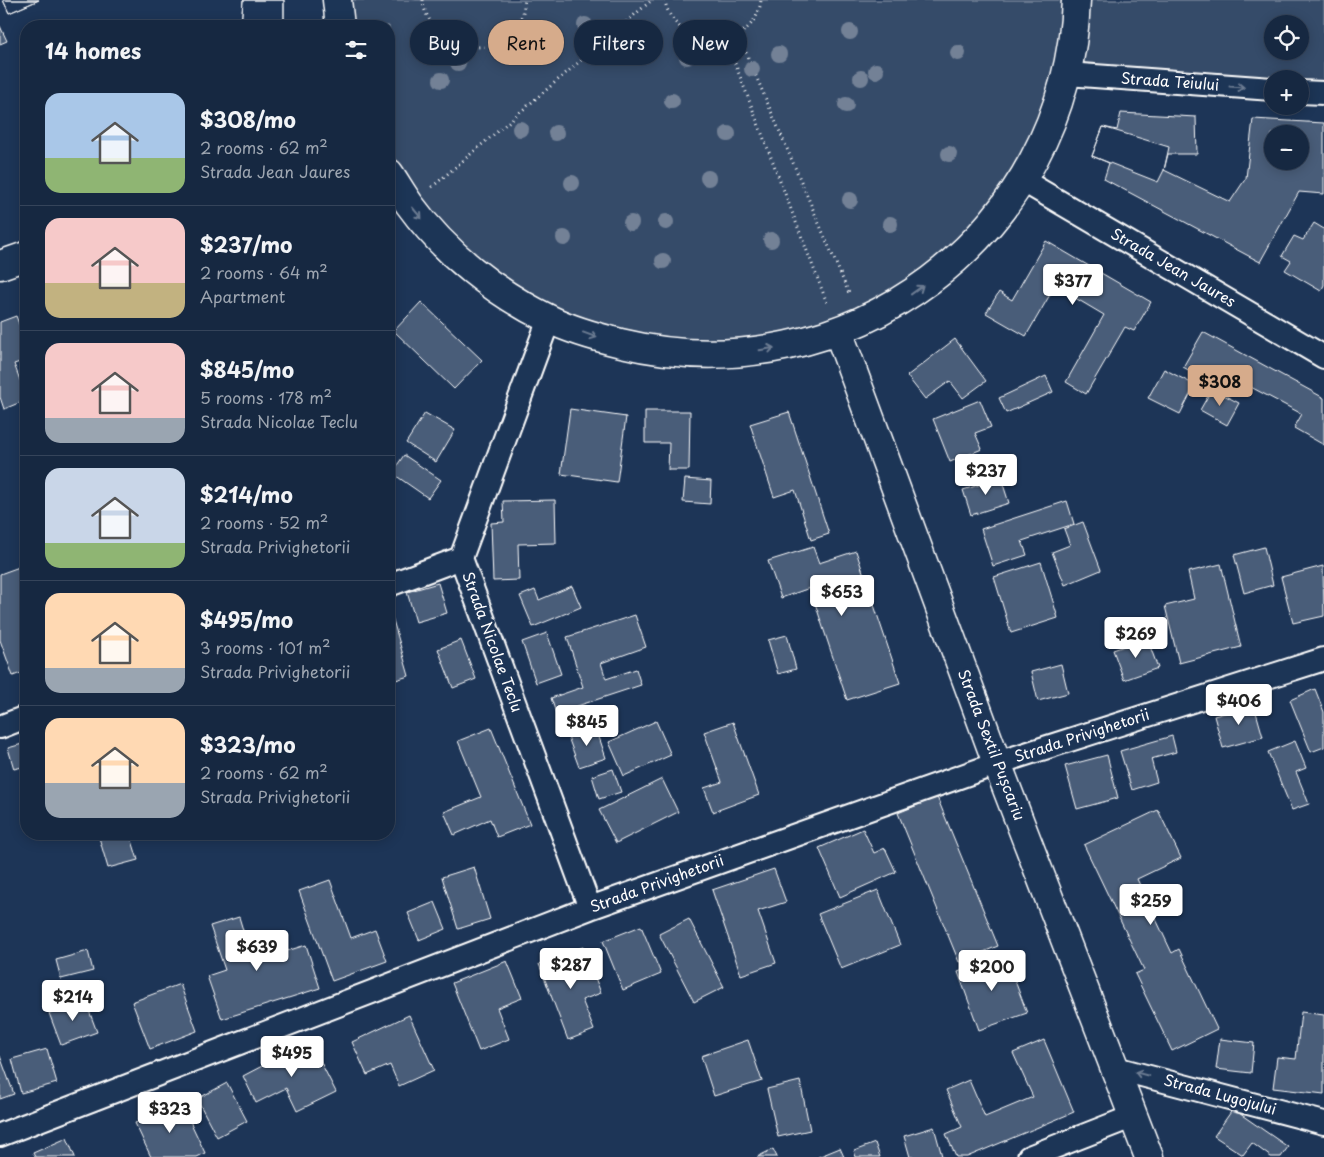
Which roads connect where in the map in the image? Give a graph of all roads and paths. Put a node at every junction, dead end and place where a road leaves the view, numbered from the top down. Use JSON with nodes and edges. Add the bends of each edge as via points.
{"nodes":[{"id":1,"x":338,"y":0,"type":"edge"},
{"id":2,"x":423,"y":0,"type":"edge"},
{"id":3,"x":525,"y":0,"type":"edge"},
{"id":4,"x":652,"y":0,"type":"edge"},
{"id":5,"x":665,"y":0,"type":"edge"},
{"id":6,"x":761,"y":0,"type":"edge"},
{"id":7,"x":1076,"y":0,"type":"edge"},
{"id":8,"x":340,"y":20,"type":"edge"},
{"id":9,"x":673,"y":20,"type":"edge"},
{"id":10,"x":747,"y":27,"type":"edge"},
{"id":11,"x":736,"y":65,"type":"edge"},
{"id":12,"x":1067,"y":74,"type":"junction"},
{"id":13,"x":1264,"y":89,"type":"edge"},
{"id":14,"x":1309,"y":92,"type":"edge"},
{"id":15,"x":1324,"y":93,"type":"edge"},
{"id":16,"x":1022,"y":180,"type":"junction"},
{"id":17,"x":395,"y":182,"type":"edge"},
{"id":18,"x":410,"y":205,"type":"junction"},
{"id":19,"x":20,"y":258,"type":"edge"},
{"id":20,"x":0,"y":265,"type":"edge"},
{"id":21,"x":549,"y":319,"type":"junction"},
{"id":22,"x":838,"y":331,"type":"junction"},
{"id":23,"x":1324,"y":356,"type":"edge"},
{"id":24,"x":461,"y":558,"type":"junction"},
{"id":25,"x":395,"y":583,"type":"edge"},
{"id":26,"x":1324,"y":659,"type":"edge"},
{"id":27,"x":20,"y":719,"type":"edge"},
{"id":28,"x":0,"y":727,"type":"edge"},
{"id":29,"x":997,"y":763,"type":"junction"},
{"id":30,"x":590,"y":908,"type":"junction"},
{"id":31,"x":1115,"y":1068,"type":"junction"},
{"id":32,"x":1134,"y":1116,"type":"junction"},
{"id":33,"x":1324,"y":1123,"type":"edge"},
{"id":34,"x":0,"y":1135,"type":"edge"},
{"id":35,"x":1029,"y":1157,"type":"edge"},
{"id":36,"x":1149,"y":1157,"type":"edge"}],
"edges":[{"from":1,"to":8,"type":"street"},
{"from":2,"to":3,"type":"path","via":[[430,22],[441,35],[455,44],[471,48],[488,46],[503,39],[515,27]]},
{"from":4,"to":18,"type":"path"},
{"from":5,"to":9,"type":"path"},
{"from":6,"to":10,"type":"path","via":[[756,16]]},
{"from":7,"to":12,"type":"street"},
{"from":11,"to":22,"type":"path"},
{"from":12,"to":13,"type":"street","name":"Strada Teiului","one_way":true},
{"from":12,"to":16,"type":"street","via":[[1054,114]]},
{"from":14,"to":15,"type":"street"},
{"from":22,"to":16,"type":"street","one_way":true,"via":[[882,311],[946,268],[978,238]]},
{"from":16,"to":23,"type":"street","name":"Strada Jean Jaures"},
{"from":17,"to":18,"type":"street"},
{"from":18,"to":21,"type":"street","one_way":true,"via":[[440,241],[473,271]]},
{"from":19,"to":20,"type":"street"},
{"from":21,"to":22,"type":"street","one_way":true,"via":[[596,337],[644,349],[690,354],[742,353],[789,346]]},
{"from":21,"to":24,"type":"street","name":"Strada Nicolae Teclu"},
{"from":22,"to":29,"type":"street","name":"Strada Sextil Pușcariu"},
{"from":24,"to":25,"type":"street"},
{"from":24,"to":30,"type":"street","name":"Strada Nicolae Teclu"},
{"from":26,"to":29,"type":"street","name":"Strada Privighetorii"},
{"from":27,"to":28,"type":"street"},
{"from":29,"to":30,"type":"street","name":"Strada Privighetorii"},
{"from":29,"to":31,"type":"street","name":"Strada Sextil Pușcariu"},
{"from":30,"to":34,"type":"street","name":"Strada Privighetorii"},
{"from":31,"to":32,"type":"street","name":"Strada Sextil Pușcariu"},
{"from":33,"to":31,"type":"street","name":"Strada Lugojului","one_way":true},
{"from":32,"to":35,"type":"street"},
{"from":32,"to":36,"type":"street","name":"Strada Sextil Pușcariu"}]}
